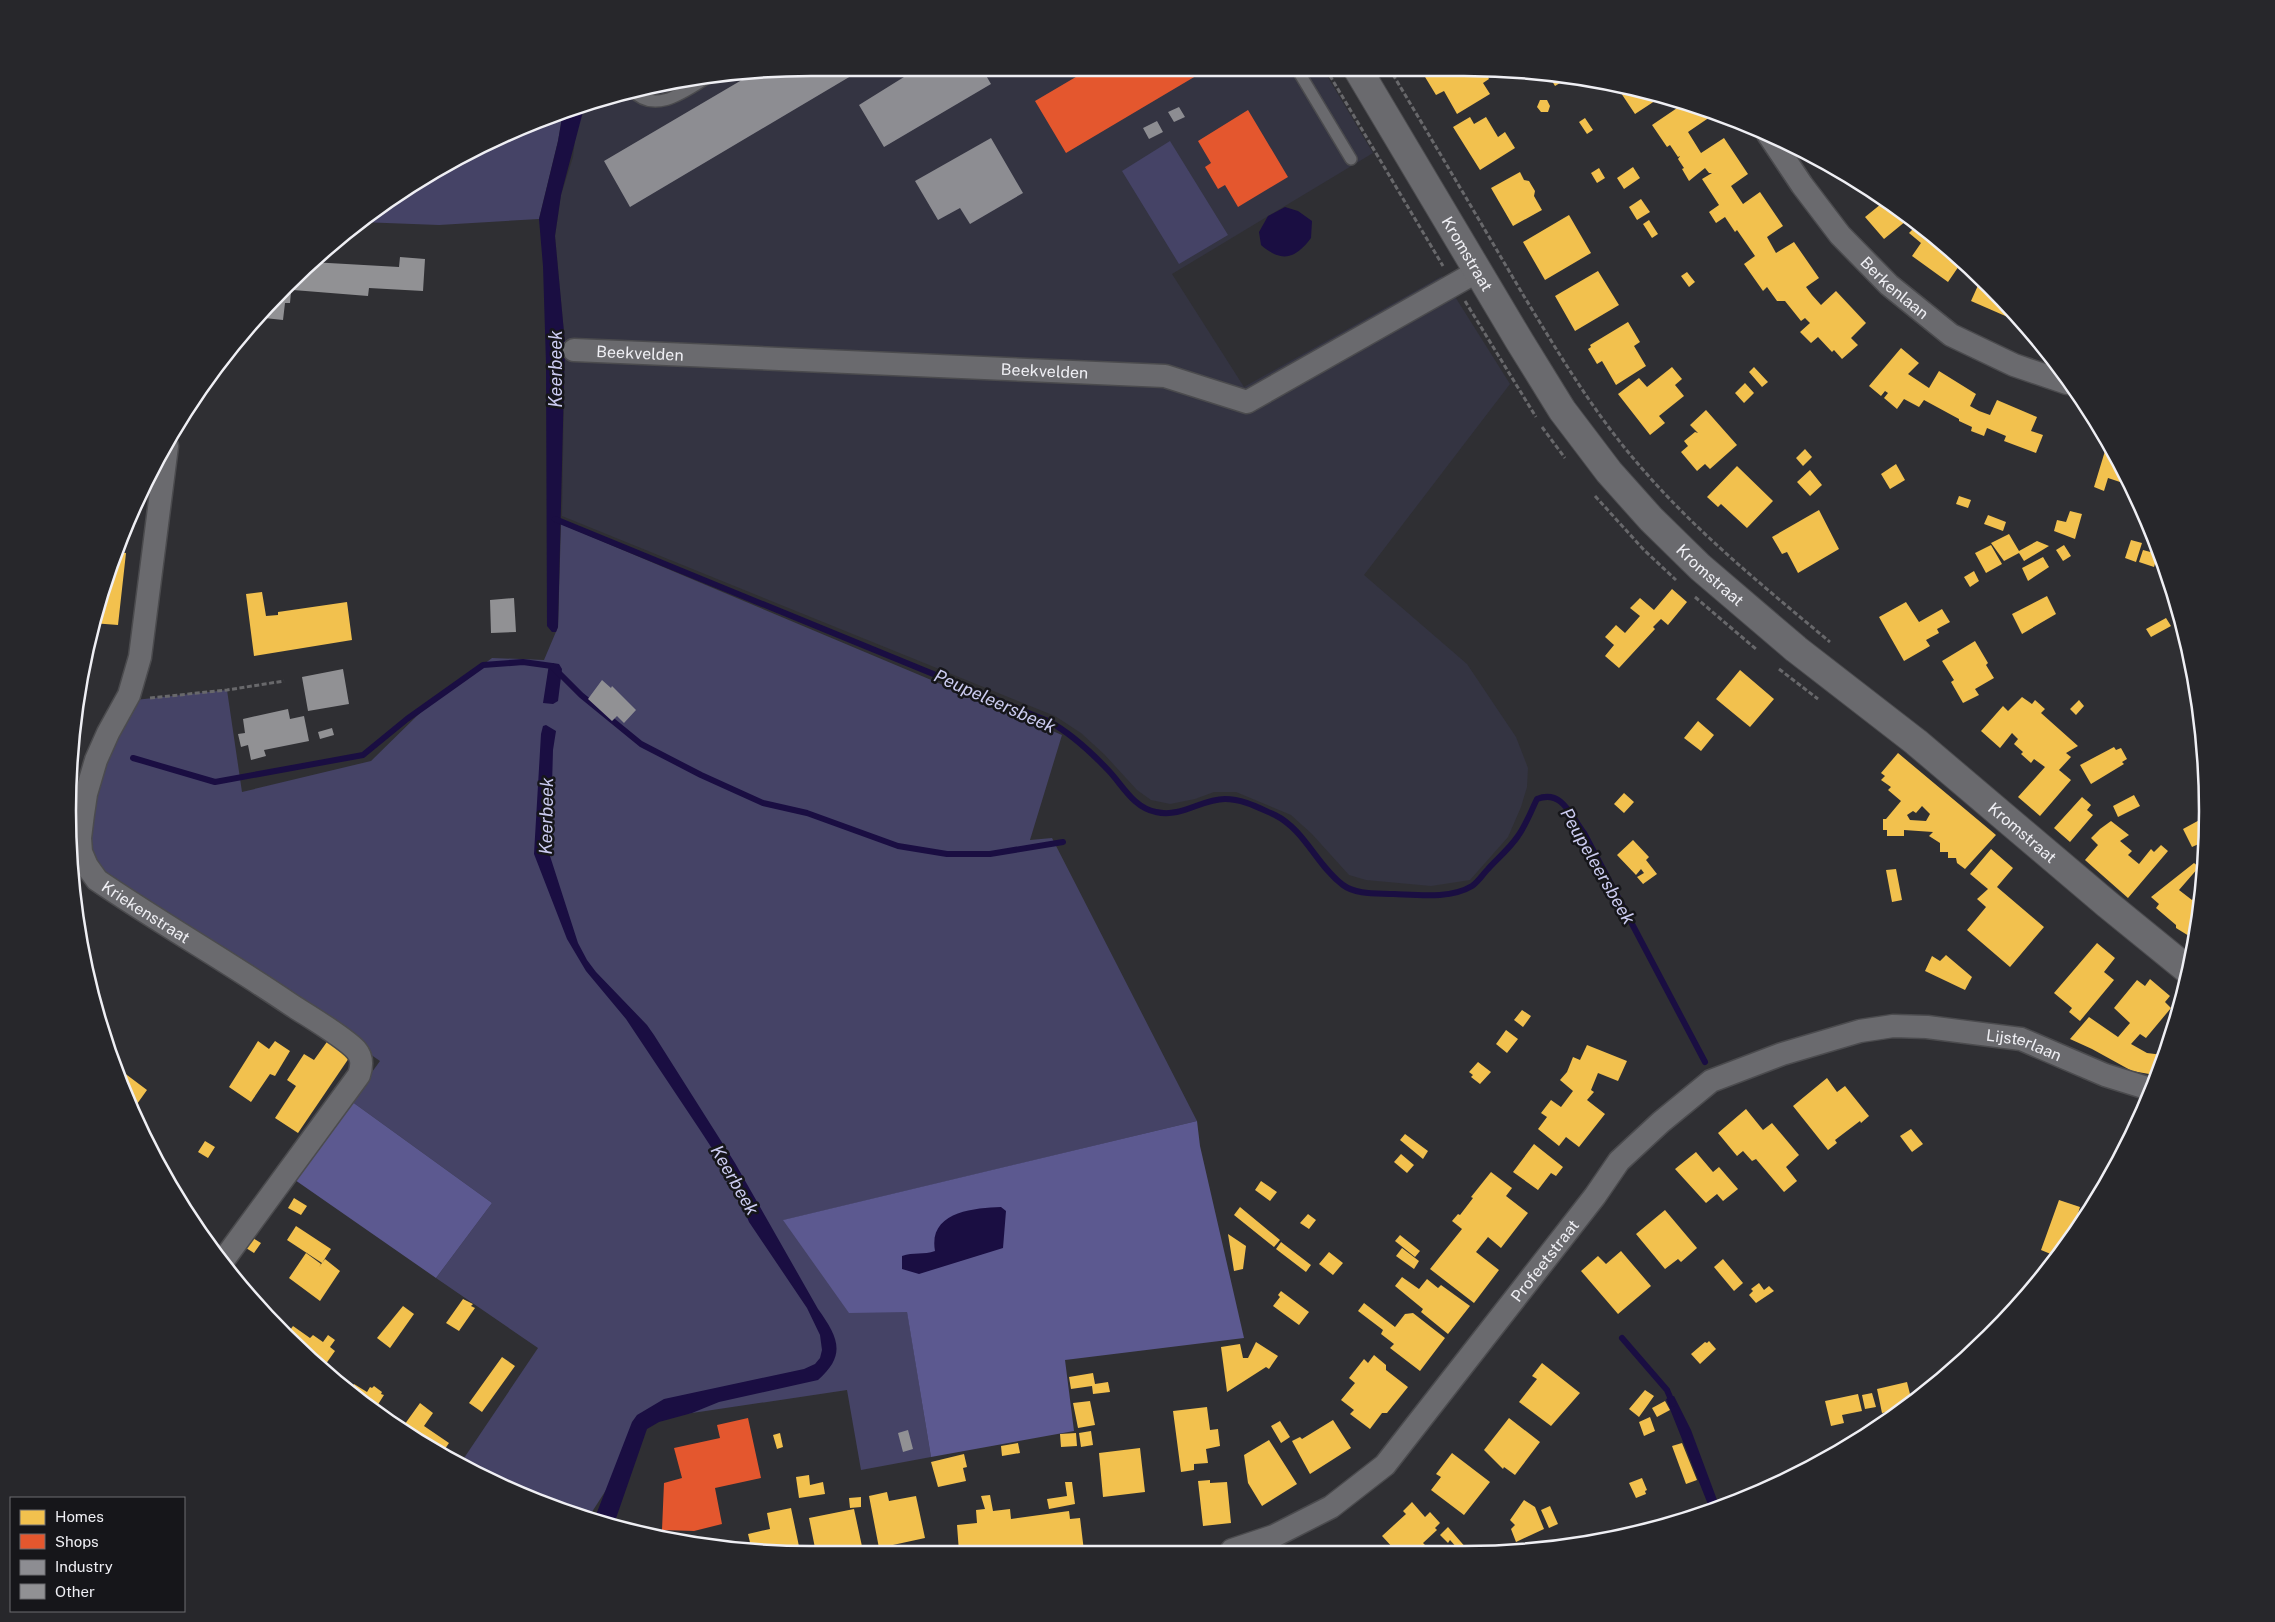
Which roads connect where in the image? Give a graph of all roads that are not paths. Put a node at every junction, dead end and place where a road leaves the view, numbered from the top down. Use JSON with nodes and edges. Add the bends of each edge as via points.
{"nodes":[{"id":1,"x":1301,"y":76,"type":"edge"},
{"id":2,"x":1362,"y":76,"type":"edge"},
{"id":3,"x":692,"y":86,"type":"edge"},
{"id":4,"x":639,"y":97,"type":"edge"},
{"id":5,"x":1776,"y":146,"type":"edge"},
{"id":6,"x":1351,"y":159,"type":"dead end"},
{"id":7,"x":1478,"y":270,"type":"junction"},
{"id":8,"x":574,"y":350,"type":"dead end"},
{"id":9,"x":2058,"y":380,"type":"edge"},
{"id":10,"x":165,"y":462,"type":"edge"},
{"id":11,"x":2182,"y":965,"type":"edge"},
{"id":12,"x":1893,"y":1026,"type":"joint"},
{"id":13,"x":2145,"y":1087,"type":"edge"},
{"id":14,"x":226,"y":1256,"type":"edge"},
{"id":15,"x":1278,"y":1543,"type":"edge"},
{"id":16,"x":1258,"y":1546,"type":"edge"}],
"edges":[{"from":1,"to":6,"type":"lane"},
{"from":2,"to":7,"type":"main road","name":"Kromstraat"},
{"from":3,"to":4,"type":"lane","via":[[672,98],[654,103]]},
{"from":5,"to":9,"type":"street","name":"Berkenlaan","via":[[1840,235],[1889,285],[1951,335],[2014,365]]},
{"from":7,"to":8,"type":"street","name":"Beekvelden","via":[[1247,402],[1165,376]]},
{"from":7,"to":11,"type":"main road","name":"Kromstraat","via":[[1562,410],[1651,519],[1700,567],[1796,649],[1916,742]]},
{"from":10,"to":14,"type":"street","name":"Kriekenstraat","via":[[140,657],[134,682],[96,760],[86,794],[81,852],[97,880],[229,962],[356,1049],[362,1066],[359,1075]]},
{"from":12,"to":13,"type":"street","name":"Lijsterlaan","via":[[2021,1039],[2105,1075]]},
{"from":12,"to":15,"type":"street","name":"Profeetstraat","via":[[1860,1031],[1782,1054],[1711,1082],[1661,1122],[1619,1161],[1385,1465]]},
{"from":15,"to":16,"type":"street","name":"Profeetstraat"}]}
